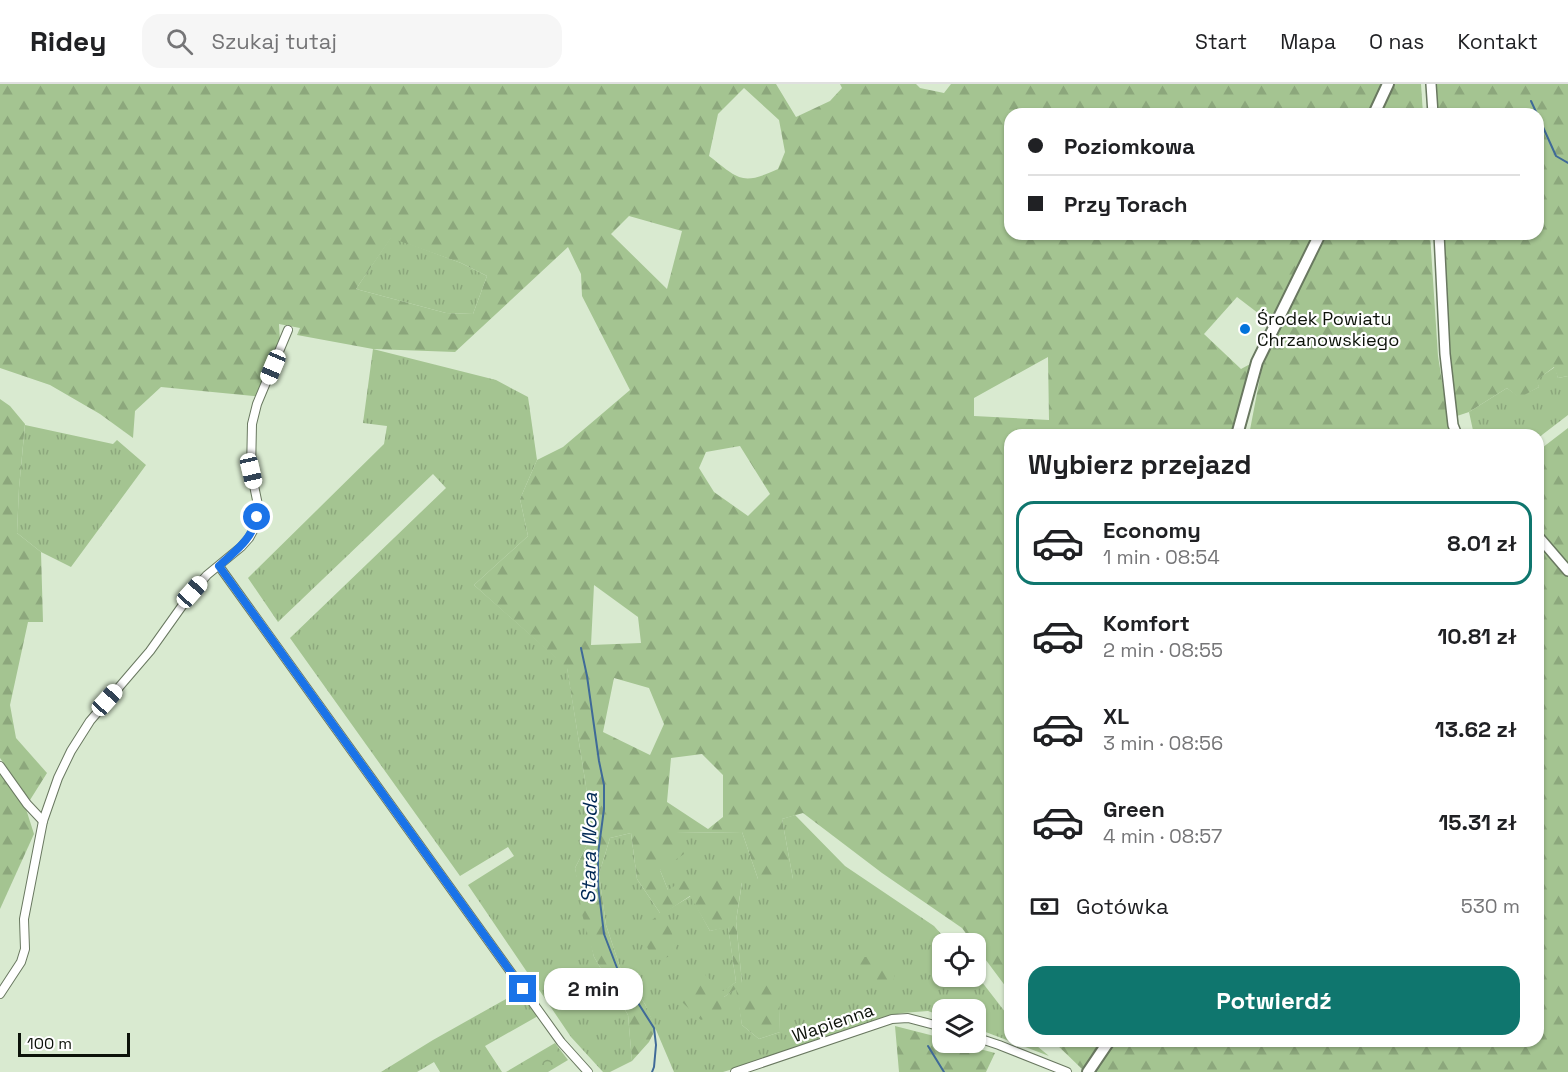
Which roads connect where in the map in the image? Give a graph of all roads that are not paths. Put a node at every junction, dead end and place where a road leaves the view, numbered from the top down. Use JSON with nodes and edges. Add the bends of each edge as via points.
{"nodes":[{"id":1,"x":1389,"y":84,"type":"edge"},
{"id":2,"x":1431,"y":84,"type":"edge"},
{"id":3,"x":1377,"y":108,"type":"edge"},
{"id":4,"x":1433,"y":108,"type":"edge"},
{"id":5,"x":1317,"y":240,"type":"edge"},
{"id":6,"x":1439,"y":240,"type":"edge"},
{"id":7,"x":288,"y":330,"type":"dead end"},
{"id":8,"x":1239,"y":429,"type":"edge"},
{"id":9,"x":1455,"y":429,"type":"edge"},
{"id":10,"x":1544,"y":543,"type":"edge"},
{"id":11,"x":219,"y":566,"type":"junction"},
{"id":12,"x":1568,"y":571,"type":"edge"},
{"id":13,"x":0,"y":766,"type":"edge"},
{"id":14,"x":43,"y":821,"type":"junction"},
{"id":15,"x":0,"y":993,"type":"edge"},
{"id":16,"x":932,"y":1024,"type":"edge"},
{"id":17,"x":986,"y":1041,"type":"edge"},
{"id":18,"x":1004,"y":1047,"type":"edge"},
{"id":19,"x":1004,"y":1047,"type":"edge"},
{"id":20,"x":1105,"y":1047,"type":"edge"},
{"id":21,"x":588,"y":1072,"type":"edge"},
{"id":22,"x":735,"y":1072,"type":"edge"},
{"id":23,"x":1067,"y":1072,"type":"edge"},
{"id":24,"x":1088,"y":1072,"type":"edge"}],
"edges":[{"from":1,"to":3,"type":"main road"},
{"from":2,"to":4,"type":"street"},
{"from":5,"to":8,"type":"main road","via":[[1257,362]]},
{"from":6,"to":9,"type":"street","via":[[1445,354]]},
{"from":7,"to":11,"type":"street","via":[[252,424],[251,471],[258,505],[254,529]]},
{"from":10,"to":12,"type":"street"},
{"from":11,"to":14,"type":"street","via":[[192,592],[150,651],[90,720],[62,768]]},
{"from":11,"to":21,"type":"street","via":[[561,1042]]},
{"from":13,"to":14,"type":"street"},
{"from":14,"to":15,"type":"street","via":[[24,919],[25,949]]},
{"from":16,"to":22,"type":"street","name":"Wapienna","via":[[908,1018],[892,1019]]},
{"from":17,"to":18,"type":"street"},
{"from":19,"to":23,"type":"street"},
{"from":20,"to":24,"type":"main road"}]}
